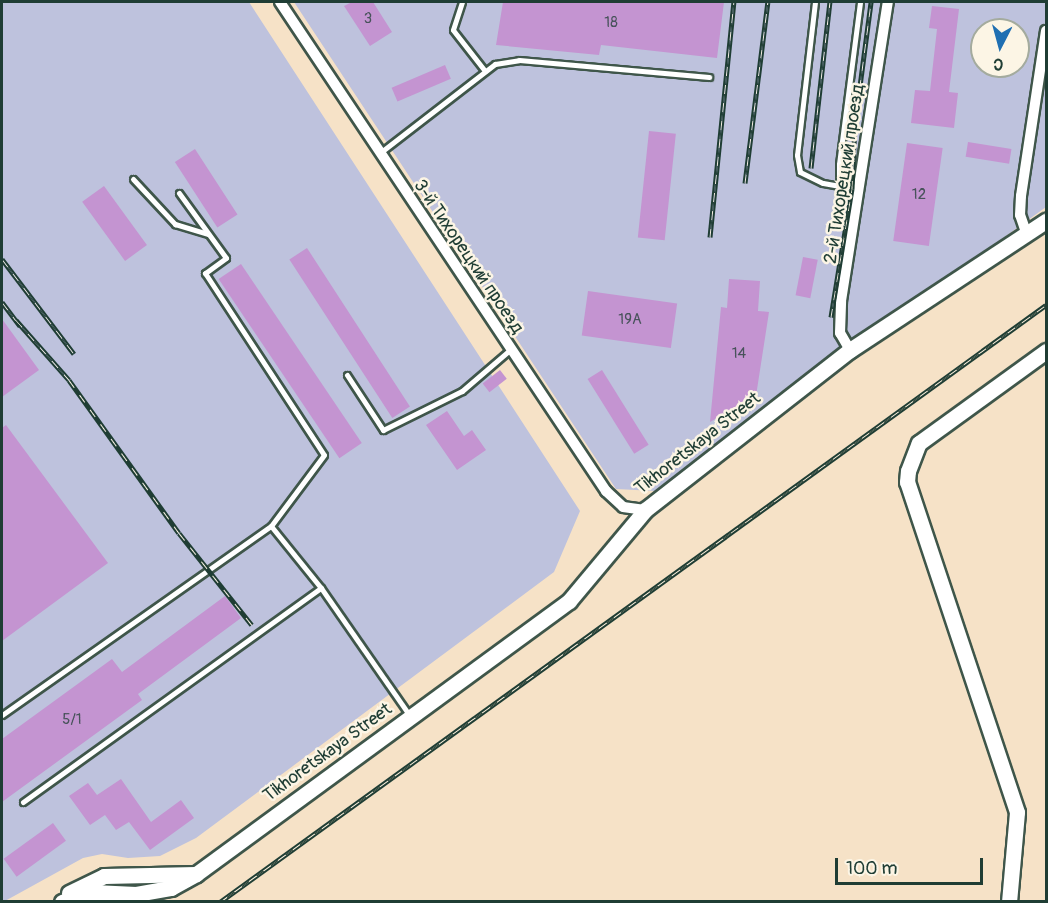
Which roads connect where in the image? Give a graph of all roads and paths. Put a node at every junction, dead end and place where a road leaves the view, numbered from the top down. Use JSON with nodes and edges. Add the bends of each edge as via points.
{"nodes":[{"id":1,"x":280,"y":2,"type":"edge"},
{"id":2,"x":462,"y":2,"type":"edge"},
{"id":3,"x":815,"y":2,"type":"edge"},
{"id":4,"x":860,"y":2,"type":"edge"},
{"id":5,"x":888,"y":2,"type":"edge"},
{"id":6,"x":1047,"y":31,"type":"edge"},
{"id":7,"x":485,"y":71,"type":"junction"},
{"id":8,"x":709,"y":76,"type":"dead end"},
{"id":9,"x":379,"y":153,"type":"junction"},
{"id":10,"x":133,"y":179,"type":"dead end"},
{"id":11,"x":850,"y":188,"type":"junction"},
{"id":12,"x":179,"y":193,"type":"dead end"},
{"id":13,"x":860,"y":194,"type":"junction"},
{"id":14,"x":1047,"y":221,"type":"edge"},
{"id":15,"x":209,"y":235,"type":"junction"},
{"id":16,"x":1027,"y":235,"type":"junction"},
{"id":17,"x":510,"y":349,"type":"junction"},
{"id":18,"x":850,"y":350,"type":"junction"},
{"id":19,"x":1047,"y":351,"type":"edge"},
{"id":20,"x":347,"y":375,"type":"dead end"},
{"id":21,"x":645,"y":510,"type":"junction"},
{"id":22,"x":271,"y":526,"type":"junction"},
{"id":23,"x":321,"y":588,"type":"junction"},
{"id":24,"x":2,"y":715,"type":"edge"},
{"id":25,"x":411,"y":717,"type":"junction"},
{"id":26,"x":23,"y":802,"type":"dead end"},
{"id":27,"x":196,"y":874,"type":"junction"},
{"id":28,"x":61,"y":902,"type":"edge"},
{"id":29,"x":1010,"y":902,"type":"edge"}],
"edges":[{"from":1,"to":9,"type":"street","name":"3-й Тихорецкий проезд"},
{"from":2,"to":7,"type":"lane","via":[[453,30]]},
{"from":3,"to":11,"type":"lane","via":[[797,155],[800,172],[823,183]]},
{"from":4,"to":11,"type":"lane","via":[[839,164],[839,178]]},
{"from":5,"to":13,"type":"street","name":"2-й Тихорецкий проезд"},
{"from":6,"to":16,"type":"street","via":[[1021,196],[1020,215]]},
{"from":7,"to":8,"type":"lane","via":[[495,64],[519,60]]},
{"from":7,"to":9,"type":"lane"},
{"from":9,"to":17,"type":"street","name":"3-й Тихорецкий проезд"},
{"from":10,"to":15,"type":"lane","via":[[175,224]]},
{"from":11,"to":13,"type":"lane"},
{"from":12,"to":15,"type":"lane"},
{"from":13,"to":18,"type":"street","name":"2-й Тихорецкий проезд","via":[[841,301],[840,333]]},
{"from":14,"to":16,"type":"street","name":"Tikhoretskaya Street"},
{"from":15,"to":22,"type":"lane","via":[[226,258],[205,273],[324,455]]},
{"from":16,"to":18,"type":"street","name":"Tikhoretskaya Street"},
{"from":17,"to":20,"type":"lane","via":[[462,391],[383,430]]},
{"from":17,"to":21,"type":"street","name":"3-й Тихорецкий проезд","via":[[606,492],[623,507]]},
{"from":18,"to":21,"type":"street","name":"Tikhoretskaya Street"},
{"from":19,"to":29,"type":"street","via":[[919,443],[908,471],[908,482],[1017,812]]},
{"from":21,"to":25,"type":"street","name":"Tikhoretskaya Street","via":[[569,601]]},
{"from":22,"to":23,"type":"lane"},
{"from":22,"to":24,"type":"lane"},
{"from":23,"to":25,"type":"lane"},
{"from":23,"to":26,"type":"lane"},
{"from":25,"to":27,"type":"street","name":"Tikhoretskaya Street"},
{"from":27,"to":28,"type":"street","name":"Tikhoretskaya Street","via":[[171,888],[136,894],[93,892]]},
{"from":27,"to":28,"type":"street","name":"Tikhoretskaya Street","via":[[136,872],[104,876],[76,886]]}]}
